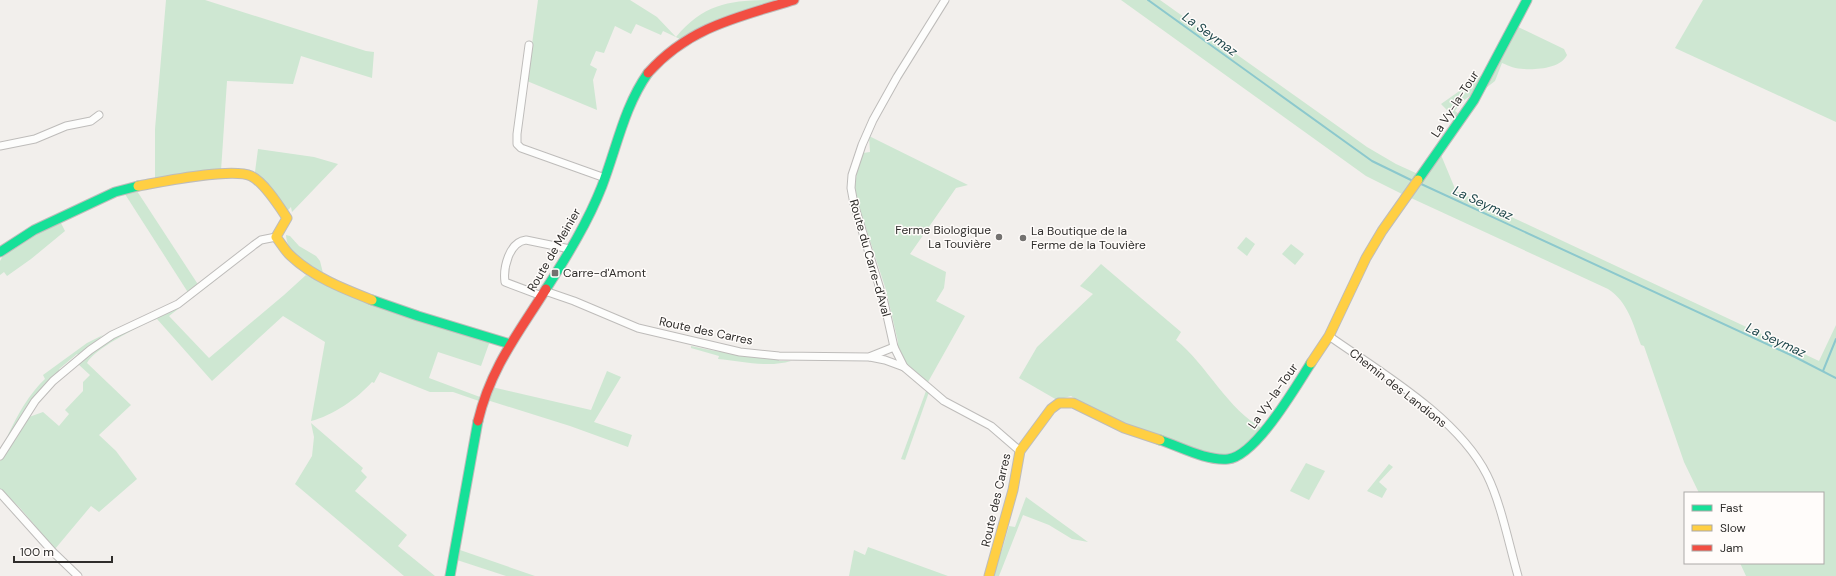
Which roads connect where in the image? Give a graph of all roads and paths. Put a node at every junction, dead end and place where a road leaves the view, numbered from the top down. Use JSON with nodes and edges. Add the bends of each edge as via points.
{"nodes":[{"id":1,"x":794,"y":0,"type":"edge"},
{"id":2,"x":945,"y":0,"type":"edge"},
{"id":3,"x":1527,"y":0,"type":"edge"},
{"id":4,"x":529,"y":45,"type":"dead end"},
{"id":5,"x":99,"y":115,"type":"dead end"},
{"id":6,"x":0,"y":146,"type":"edge"},
{"id":7,"x":605,"y":178,"type":"junction"},
{"id":8,"x":276,"y":237,"type":"junction"},
{"id":9,"x":570,"y":249,"type":"junction"},
{"id":10,"x":0,"y":252,"type":"edge"},
{"id":11,"x":543,"y":294,"type":"junction"},
{"id":12,"x":1329,"y":336,"type":"junction"},
{"id":13,"x":510,"y":344,"type":"junction"},
{"id":14,"x":894,"y":347,"type":"junction"},
{"id":15,"x":870,"y":357,"type":"junction"},
{"id":16,"x":904,"y":367,"type":"junction"},
{"id":17,"x":1020,"y":451,"type":"junction"},
{"id":18,"x":0,"y":456,"type":"edge"},
{"id":19,"x":0,"y":493,"type":"edge"},
{"id":20,"x":78,"y":576,"type":"edge"},
{"id":21,"x":450,"y":576,"type":"edge"},
{"id":22,"x":989,"y":576,"type":"edge"},
{"id":23,"x":1518,"y":576,"type":"edge"}],
"edges":[{"from":1,"to":7,"type":"street","name":"Route de Meinier","via":[[703,31],[662,56],[636,90]]},
{"from":2,"to":14,"type":"street","name":"Route du Carre-d'Aval","via":[[885,98],[862,145],[852,175],[854,204],[884,302]]},
{"from":3,"to":12,"type":"street","name":"La Vy-la-Tour","via":[[1477,95],[1370,251]]},
{"from":4,"to":7,"type":"street","via":[[517,144],[521,148]]},
{"from":5,"to":6,"type":"street","via":[[91,121]]},
{"from":7,"to":9,"type":"street","name":"Route de Meinier","via":[[592,209]]},
{"from":8,"to":10,"type":"street","via":[[287,218],[268,191],[251,176],[228,173],[153,182],[115,192],[34,230]]},
{"from":8,"to":13,"type":"street","via":[[292,259],[338,287],[411,314]]},
{"from":8,"to":18,"type":"street","via":[[261,240],[178,304],[112,334],[90,350],[53,381],[35,401]]},
{"from":9,"to":11,"type":"street","name":"Route de Meinier"},
{"from":9,"to":11,"type":"street","name":"Route des Carres","via":[[526,240],[518,241],[511,250],[506,261],[505,282]]},
{"from":11,"to":13,"type":"street","name":"Route de Meinier"},
{"from":11,"to":15,"type":"street","name":"Route des Carres","via":[[574,301],[638,328],[740,352],[779,356]]},
{"from":12,"to":17,"type":"street","name":"La Vy-la-Tour","via":[[1272,422],[1251,446],[1233,458],[1209,457],[1188,450],[1124,428],[1079,405],[1066,402],[1059,403],[1051,409]]},
{"from":12,"to":23,"type":"street","name":"Chemin des Landions","via":[[1427,407],[1465,442],[1492,485]]},
{"from":13,"to":21,"type":"street","name":"Route de Meinier","via":[[494,373],[483,403]]},
{"from":14,"to":15,"type":"street","name":"Route des Carres"},
{"from":14,"to":16,"type":"street","name":"Route des Carres"},
{"from":15,"to":16,"type":"street","name":"Route des Carres"},
{"from":16,"to":17,"type":"street","name":"Route des Carres","via":[[944,401],[991,426]]},
{"from":17,"to":22,"type":"street","name":"Route des Carres","via":[[1013,490]]},
{"from":19,"to":20,"type":"street"}]}
